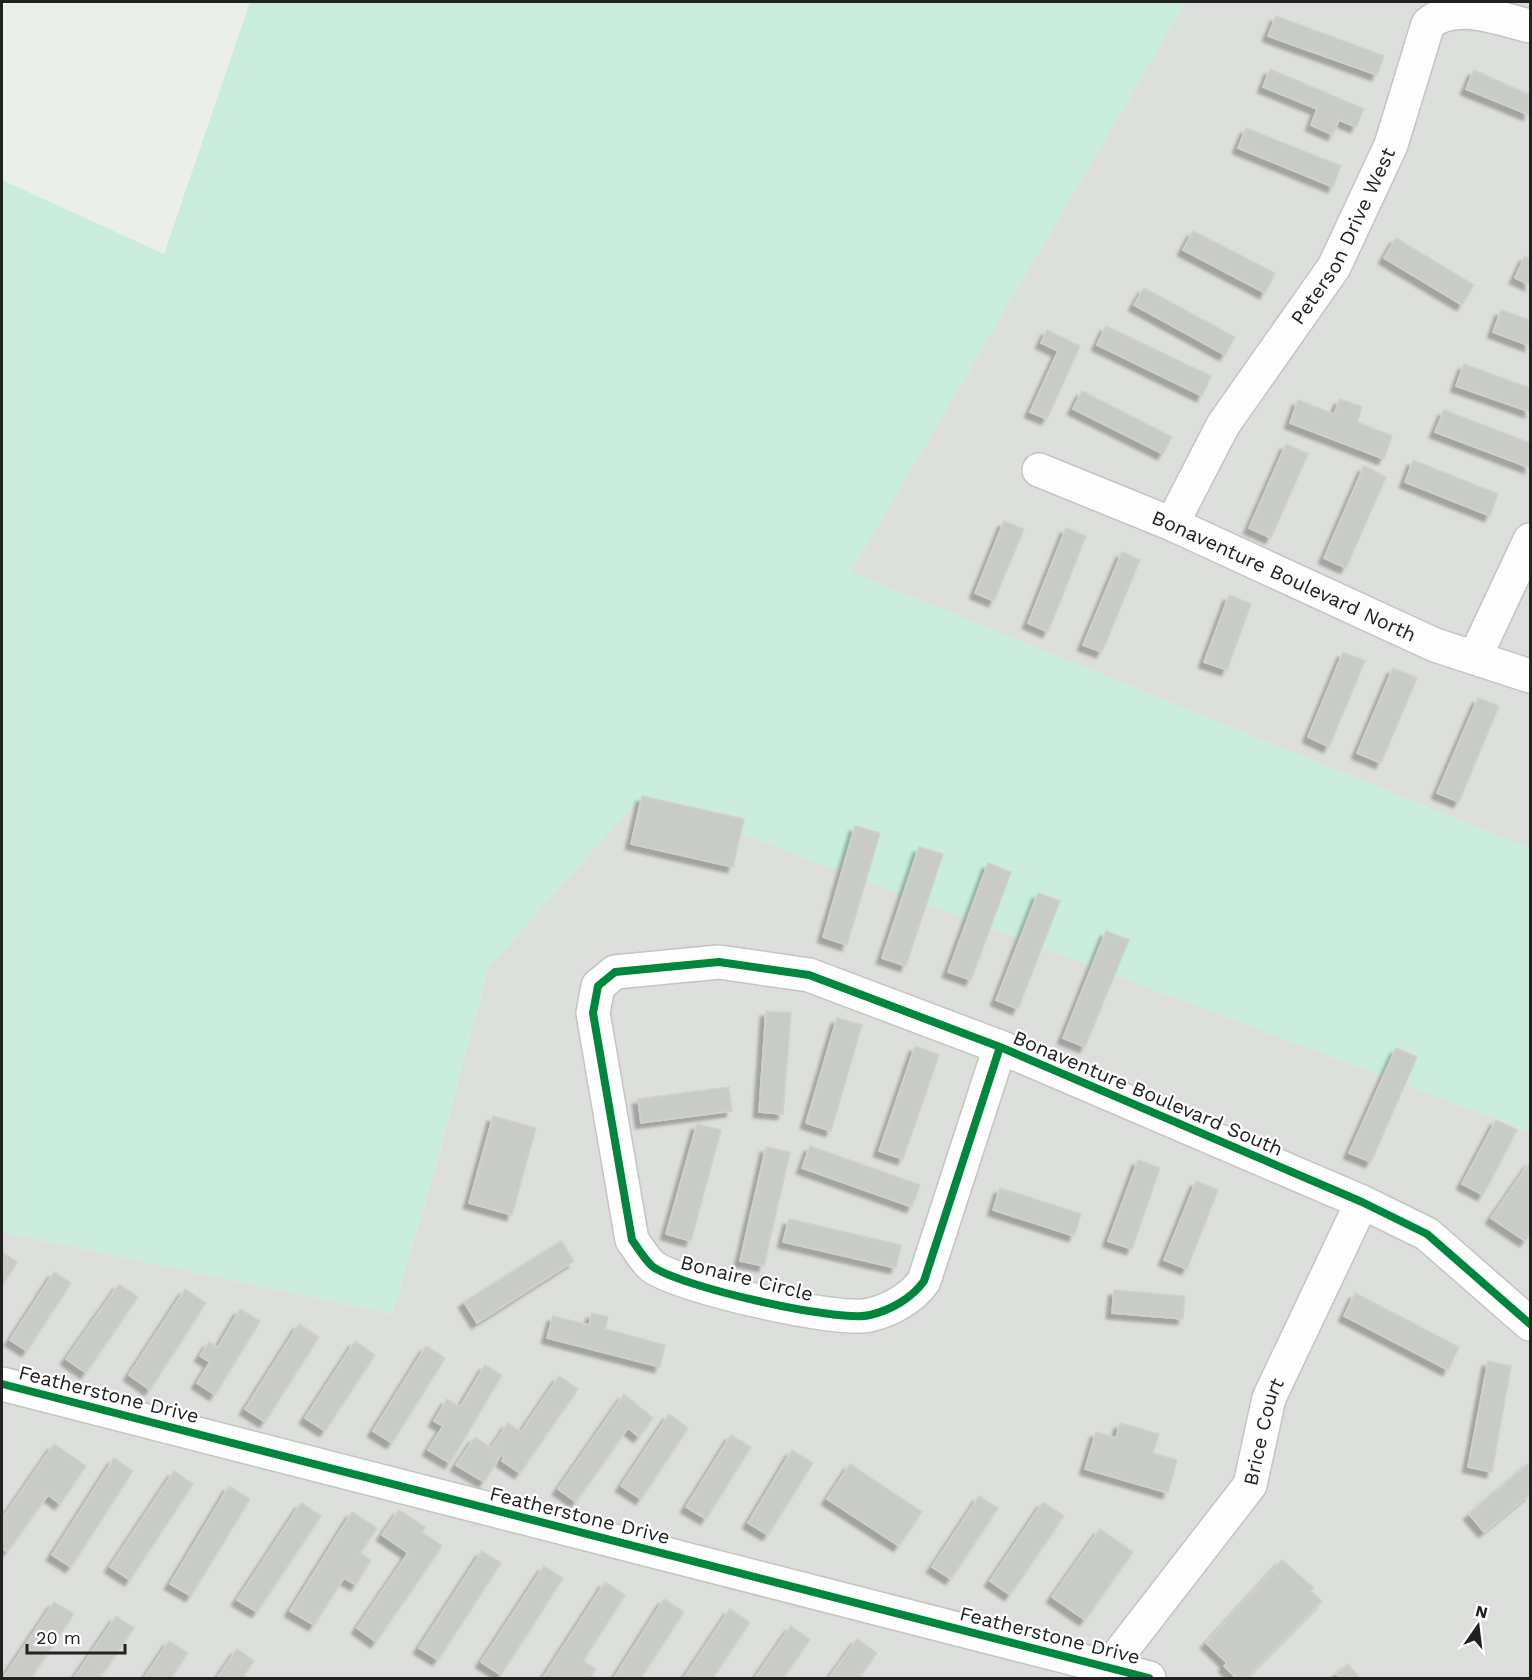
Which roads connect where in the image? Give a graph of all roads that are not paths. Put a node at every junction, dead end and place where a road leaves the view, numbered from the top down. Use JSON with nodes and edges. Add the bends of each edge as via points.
{"nodes":[{"id":1,"x":1530,"y":26,"type":"edge"},
{"id":2,"x":1039,"y":470,"type":"dead end"},
{"id":3,"x":1172,"y":524,"type":"junction"},
{"id":4,"x":1530,"y":540,"type":"edge"},
{"id":5,"x":1475,"y":657,"type":"junction"},
{"id":6,"x":1530,"y":676,"type":"edge"},
{"id":7,"x":720,"y":962,"type":"joint"},
{"id":8,"x":1000,"y":1047,"type":"junction"},
{"id":9,"x":1362,"y":1202,"type":"junction"},
{"id":10,"x":1530,"y":1324,"type":"edge"},
{"id":11,"x":2,"y":1384,"type":"edge"},
{"id":12,"x":1108,"y":1667,"type":"junction"},
{"id":13,"x":1149,"y":1678,"type":"edge"}],
"edges":[{"from":1,"to":3,"type":"street","name":"Peterson Drive West","via":[[1463,11],[1438,15],[1428,24],[1391,145],[1334,267],[1223,425]]},
{"from":2,"to":3,"type":"street","name":"Bonaventure Boulevard North"},
{"from":3,"to":5,"type":"street","name":"Bonaventure Boulevard North","via":[[1435,645]]},
{"from":4,"to":5,"type":"street"},
{"from":5,"to":6,"type":"street","name":"Bonaventure Boulevard North"},
{"from":7,"to":8,"type":"street","name":"Bonaventure Boulevard South","via":[[809,975]]},
{"from":7,"to":8,"type":"street","name":"Bonaire Circle","via":[[615,972],[598,986],[593,1013],[632,1240],[651,1265],[674,1279],[812,1313],[870,1315],[913,1296],[924,1281]]},
{"from":8,"to":9,"type":"street","name":"Bonaventure Boulevard South"},
{"from":9,"to":10,"type":"street","name":"Bonaventure Boulevard South","via":[[1427,1234]]},
{"from":9,"to":12,"type":"street","name":"Brice Court","via":[[1269,1398],[1250,1485]]},
{"from":11,"to":12,"type":"street","name":"Featherstone Drive"},
{"from":12,"to":13,"type":"street","name":"Featherstone Drive"}]}
